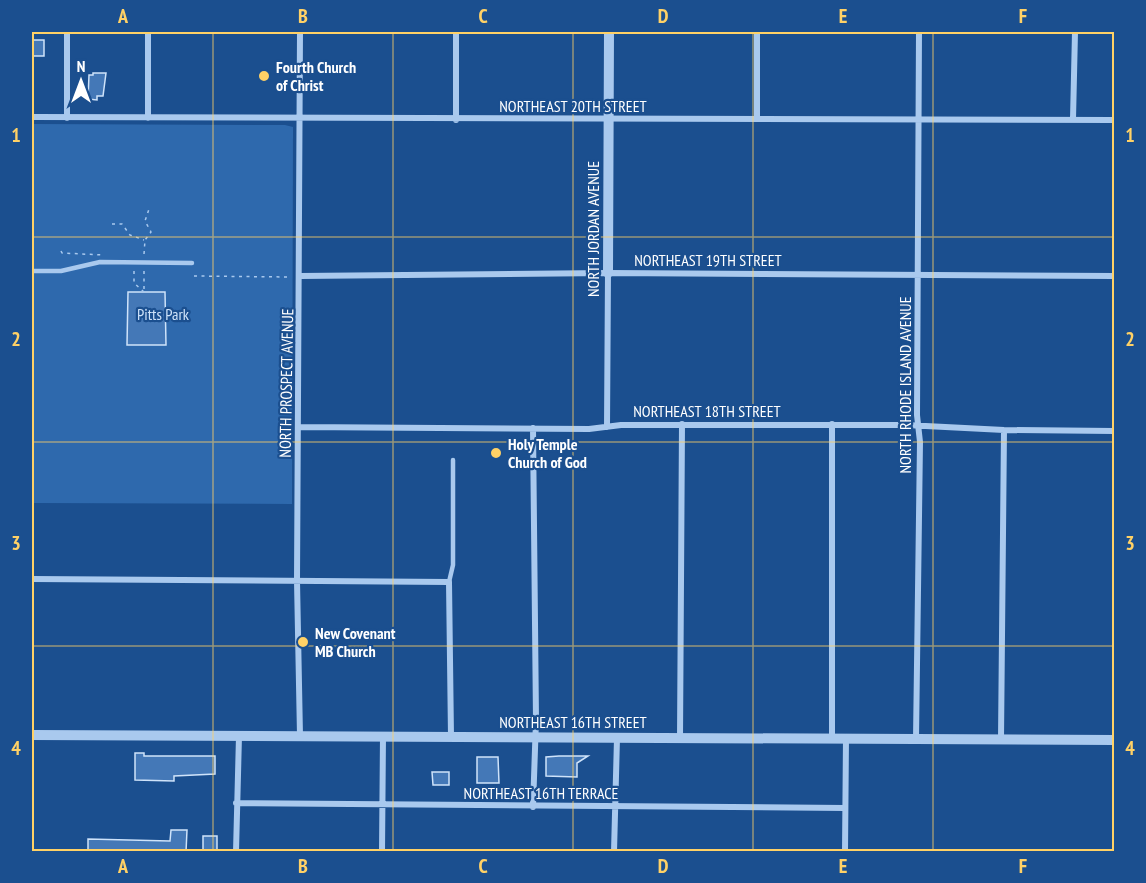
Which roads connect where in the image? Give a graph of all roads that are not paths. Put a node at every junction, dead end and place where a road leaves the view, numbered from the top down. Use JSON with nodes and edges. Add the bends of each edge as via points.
{"nodes":[{"id":1,"x":67,"y":32,"type":"edge"},
{"id":2,"x":148,"y":32,"type":"edge"},
{"id":3,"x":300,"y":32,"type":"edge"},
{"id":4,"x":456,"y":32,"type":"edge"},
{"id":5,"x":609,"y":32,"type":"edge"},
{"id":6,"x":757,"y":32,"type":"edge"},
{"id":7,"x":919,"y":32,"type":"edge"},
{"id":8,"x":1076,"y":32,"type":"edge"},
{"id":9,"x":32,"y":117,"type":"edge"},
{"id":10,"x":67,"y":118,"type":"junction"},
{"id":11,"x":148,"y":118,"type":"junction"},
{"id":12,"x":299,"y":118,"type":"junction"},
{"id":13,"x":609,"y":119,"type":"junction"},
{"id":14,"x":757,"y":119,"type":"junction"},
{"id":15,"x":1073,"y":119,"type":"junction"},
{"id":16,"x":456,"y":120,"type":"junction"},
{"id":17,"x":1114,"y":120,"type":"edge"},
{"id":18,"x":918,"y":121,"type":"junction"},
{"id":19,"x":192,"y":263,"type":"dead end"},
{"id":20,"x":32,"y":271,"type":"edge"},
{"id":21,"x":608,"y":273,"type":"junction"},
{"id":22,"x":918,"y":275,"type":"junction"},
{"id":23,"x":300,"y":276,"type":"junction"},
{"id":24,"x":1114,"y":276,"type":"edge"},
{"id":25,"x":682,"y":424,"type":"junction"},
{"id":26,"x":832,"y":424,"type":"junction"},
{"id":27,"x":918,"y":426,"type":"junction"},
{"id":28,"x":299,"y":427,"type":"junction"},
{"id":29,"x":607,"y":427,"type":"junction"},
{"id":30,"x":533,"y":428,"type":"junction"},
{"id":31,"x":1004,"y":430,"type":"junction"},
{"id":32,"x":1114,"y":430,"type":"edge"},
{"id":33,"x":453,"y":460,"type":"dead end"},
{"id":34,"x":32,"y":579,"type":"edge"},
{"id":35,"x":297,"y":581,"type":"junction"},
{"id":36,"x":449,"y":582,"type":"junction"},
{"id":37,"x":32,"y":735,"type":"edge"},
{"id":38,"x":239,"y":736,"type":"junction"},
{"id":39,"x":300,"y":736,"type":"junction"},
{"id":40,"x":382,"y":736,"type":"junction"},
{"id":41,"x":451,"y":737,"type":"junction"},
{"id":42,"x":534,"y":737,"type":"junction"},
{"id":43,"x":617,"y":738,"type":"junction"},
{"id":44,"x":680,"y":738,"type":"junction"},
{"id":45,"x":832,"y":738,"type":"junction"},
{"id":46,"x":846,"y":738,"type":"junction"},
{"id":47,"x":916,"y":739,"type":"junction"},
{"id":48,"x":1001,"y":739,"type":"junction"},
{"id":49,"x":1114,"y":740,"type":"edge"},
{"id":50,"x":236,"y":803,"type":"junction"},
{"id":51,"x":382,"y":805,"type":"junction"},
{"id":52,"x":533,"y":807,"type":"junction"},
{"id":53,"x":615,"y":807,"type":"junction"},
{"id":54,"x":845,"y":808,"type":"junction"},
{"id":55,"x":236,"y":852,"type":"edge"},
{"id":56,"x":382,"y":852,"type":"edge"},
{"id":57,"x":614,"y":852,"type":"edge"},
{"id":58,"x":845,"y":852,"type":"edge"}],
"edges":[{"from":1,"to":10,"type":"street"},
{"from":2,"to":11,"type":"street"},
{"from":3,"to":12,"type":"street","name":"NORTH PROSPECT AVENUE"},
{"from":4,"to":16,"type":"street"},
{"from":5,"to":13,"type":"street","name":"NORTH JORDAN AVENUE"},
{"from":6,"to":14,"type":"street"},
{"from":7,"to":18,"type":"street","name":"NORTH RHODE ISLAND AVENUE"},
{"from":8,"to":15,"type":"street"},
{"from":9,"to":10,"type":"street","name":"NORTHEAST 20TH STREET"},
{"from":10,"to":11,"type":"street","name":"NORTHEAST 20TH STREET"},
{"from":11,"to":12,"type":"street","name":"NORTHEAST 20TH STREET"},
{"from":12,"to":16,"type":"street","name":"NORTHEAST 20TH STREET"},
{"from":12,"to":23,"type":"street","name":"NORTH PROSPECT AVENUE"},
{"from":13,"to":14,"type":"street","name":"NORTHEAST 20TH STREET"},
{"from":13,"to":16,"type":"street","name":"NORTHEAST 20TH STREET"},
{"from":13,"to":21,"type":"street","name":"NORTH JORDAN AVENUE"},
{"from":14,"to":18,"type":"street","name":"NORTHEAST 20TH STREET"},
{"from":15,"to":17,"type":"street","name":"NORTHEAST 20TH STREET"},
{"from":15,"to":18,"type":"street","name":"NORTHEAST 20TH STREET"},
{"from":18,"to":22,"type":"street","name":"NORTH RHODE ISLAND AVENUE"},
{"from":19,"to":20,"type":"lane","via":[[102,262],[61,271]]},
{"from":21,"to":22,"type":"street","name":"NORTHEAST 19TH STREET"},
{"from":21,"to":23,"type":"street","name":"NORTHEAST 19TH STREET"},
{"from":21,"to":29,"type":"street","name":"NORTH JORDAN AVENUE"},
{"from":22,"to":24,"type":"street","name":"NORTHEAST 19TH STREET"},
{"from":22,"to":27,"type":"street","name":"NORTH RHODE ISLAND AVENUE"},
{"from":23,"to":28,"type":"street","name":"NORTH PROSPECT AVENUE"},
{"from":25,"to":26,"type":"street","name":"NORTHEAST 18TH STREET"},
{"from":25,"to":29,"type":"street","name":"NORTHEAST 18TH STREET"},
{"from":25,"to":44,"type":"street"},
{"from":26,"to":27,"type":"street","name":"NORTHEAST 18TH STREET"},
{"from":26,"to":45,"type":"street"},
{"from":27,"to":31,"type":"street","name":"NORTHEAST 18TH STREET"},
{"from":27,"to":47,"type":"street","name":"NORTH RHODE ISLAND AVENUE"},
{"from":28,"to":30,"type":"street","name":"NORTHEAST 18TH STREET"},
{"from":28,"to":35,"type":"street","name":"NORTH PROSPECT AVENUE"},
{"from":29,"to":30,"type":"street","name":"NORTHEAST 18TH STREET"},
{"from":30,"to":42,"type":"street"},
{"from":31,"to":32,"type":"street","name":"NORTHEAST 18TH STREET"},
{"from":31,"to":48,"type":"street"},
{"from":33,"to":36,"type":"lane","via":[[453,565]]},
{"from":34,"to":35,"type":"street"},
{"from":35,"to":36,"type":"street"},
{"from":35,"to":39,"type":"street","name":"NORTH PROSPECT AVENUE"},
{"from":36,"to":41,"type":"street"},
{"from":37,"to":38,"type":"street","name":"NORTHEAST 16TH STREET"},
{"from":38,"to":39,"type":"street","name":"NORTHEAST 16TH STREET"},
{"from":38,"to":50,"type":"street"},
{"from":39,"to":40,"type":"street","name":"NORTHEAST 16TH STREET"},
{"from":40,"to":41,"type":"street","name":"NORTHEAST 16TH STREET"},
{"from":40,"to":51,"type":"street"},
{"from":41,"to":42,"type":"street","name":"NORTHEAST 16TH STREET"},
{"from":42,"to":43,"type":"street","name":"NORTHEAST 16TH STREET"},
{"from":42,"to":52,"type":"street"},
{"from":43,"to":44,"type":"street","name":"NORTHEAST 16TH STREET"},
{"from":43,"to":53,"type":"street"},
{"from":44,"to":45,"type":"street","name":"NORTHEAST 16TH STREET"},
{"from":45,"to":46,"type":"street","name":"NORTHEAST 16TH STREET"},
{"from":46,"to":47,"type":"street","name":"NORTHEAST 16TH STREET"},
{"from":46,"to":54,"type":"street"},
{"from":47,"to":48,"type":"street","name":"NORTHEAST 16TH STREET"},
{"from":48,"to":49,"type":"street","name":"NORTHEAST 16TH STREET"},
{"from":50,"to":51,"type":"street","name":"NORTHEAST 16TH TERRACE"},
{"from":50,"to":55,"type":"street"},
{"from":51,"to":52,"type":"street","name":"NORTHEAST 16TH TERRACE"},
{"from":51,"to":56,"type":"street"},
{"from":52,"to":53,"type":"street","name":"NORTHEAST 16TH TERRACE"},
{"from":53,"to":54,"type":"street","name":"NORTHEAST 16TH TERRACE"},
{"from":53,"to":57,"type":"street"},
{"from":54,"to":58,"type":"street"}]}
